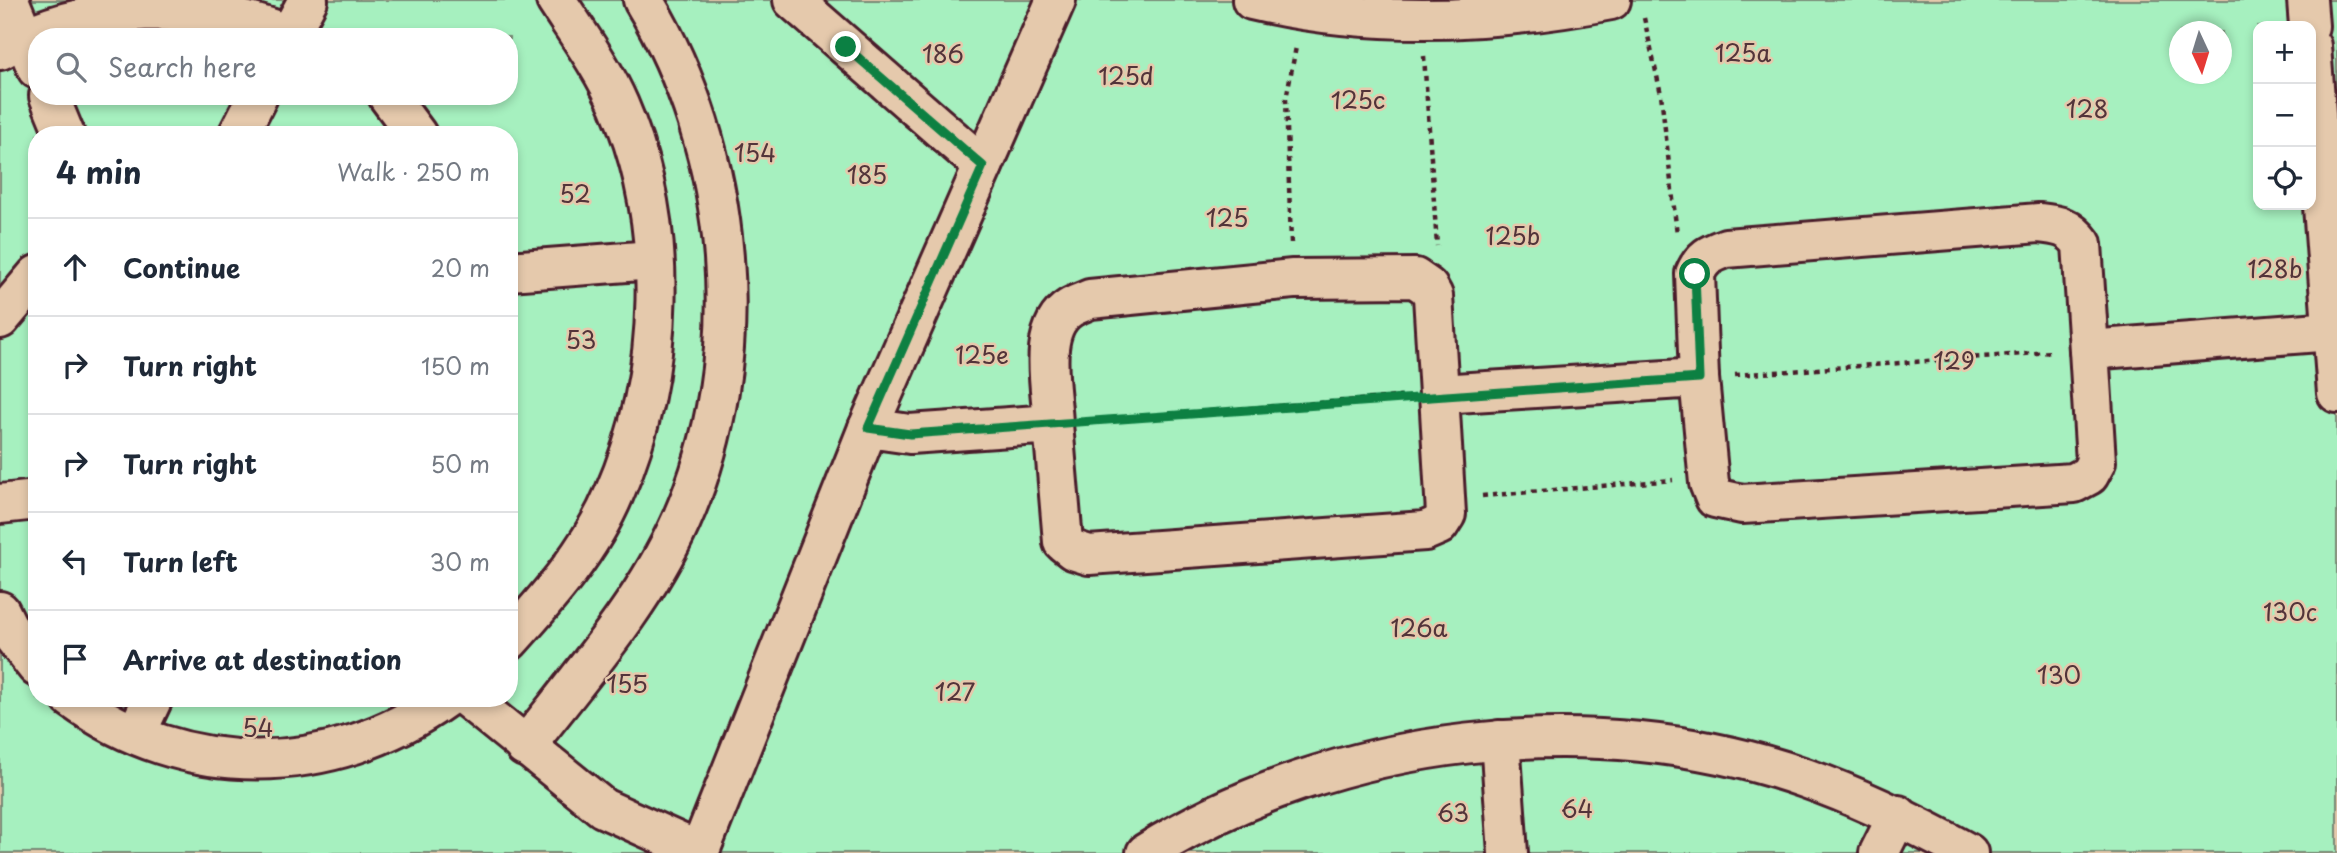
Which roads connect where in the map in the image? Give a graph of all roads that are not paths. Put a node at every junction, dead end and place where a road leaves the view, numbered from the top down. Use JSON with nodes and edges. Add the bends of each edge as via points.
{"nodes":[{"id":1,"x":9,"y":0,"type":"edge"},
{"id":2,"x":307,"y":0,"type":"edge"},
{"id":3,"x":556,"y":0,"type":"edge"},
{"id":4,"x":643,"y":0,"type":"edge"},
{"id":5,"x":793,"y":0,"type":"edge"},
{"id":6,"x":1056,"y":0,"type":"edge"},
{"id":7,"x":1252,"y":0,"type":"edge"},
{"id":8,"x":2307,"y":0,"type":"edge"},
{"id":9,"x":1627,"y":6,"type":"edge"},
{"id":10,"x":1491,"y":9,"type":"edge"},
{"id":11,"x":2309,"y":21,"type":"edge"},
{"id":12,"x":44,"y":28,"type":"edge"},
{"id":13,"x":266,"y":28,"type":"edge"},
{"id":14,"x":295,"y":28,"type":"edge"},
{"id":15,"x":28,"y":35,"type":"edge"},
{"id":16,"x":11,"y":43,"type":"edge"},
{"id":17,"x":28,"y":60,"type":"edge"},
{"id":18,"x":2314,"y":84,"type":"edge"},
{"id":19,"x":52,"y":105,"type":"edge"},
{"id":20,"x":253,"y":105,"type":"edge"},
{"id":21,"x":395,"y":105,"type":"edge"},
{"id":22,"x":61,"y":126,"type":"edge"},
{"id":23,"x":243,"y":126,"type":"edge"},
{"id":24,"x":410,"y":126,"type":"edge"},
{"id":25,"x":983,"y":166,"type":"junction"},
{"id":26,"x":653,"y":260,"type":"junction"},
{"id":27,"x":518,"y":270,"type":"edge"},
{"id":28,"x":28,"y":286,"type":"edge"},
{"id":29,"x":0,"y":319,"type":"edge"},
{"id":30,"x":2332,"y":331,"type":"junction"},
{"id":31,"x":2089,"y":350,"type":"junction"},
{"id":32,"x":1699,"y":378,"type":"junction"},
{"id":33,"x":2337,"y":393,"type":"edge"},
{"id":34,"x":1438,"y":394,"type":"junction"},
{"id":35,"x":1053,"y":424,"type":"junction"},
{"id":36,"x":868,"y":428,"type":"junction"},
{"id":37,"x":28,"y":501,"type":"edge"},
{"id":38,"x":0,"y":504,"type":"edge"},
{"id":39,"x":0,"y":611,"type":"edge"},
{"id":40,"x":518,"y":631,"type":"edge"},
{"id":41,"x":28,"y":659,"type":"edge"},
{"id":42,"x":85,"y":707,"type":"edge"},
{"id":43,"x":149,"y":707,"type":"edge"},
{"id":44,"x":432,"y":707,"type":"edge"},
{"id":45,"x":477,"y":707,"type":"edge"},
{"id":46,"x":136,"y":734,"type":"junction"},
{"id":47,"x":1500,"y":740,"type":"junction"},
{"id":48,"x":524,"y":747,"type":"junction"},
{"id":49,"x":1898,"y":815,"type":"junction"},
{"id":50,"x":699,"y":852,"type":"edge"},
{"id":51,"x":1146,"y":853,"type":"edge"},
{"id":52,"x":1508,"y":853,"type":"edge"},
{"id":53,"x":1879,"y":853,"type":"edge"},
{"id":54,"x":1968,"y":853,"type":"edge"}],
"edges":[{"from":1,"to":16,"type":"lane"},
{"from":2,"to":14,"type":"lane"},
{"from":3,"to":26,"type":"lane","via":[[619,105],[638,162]]},
{"from":4,"to":48,"type":"lane","via":[[669,43],[711,168],[723,237],[726,315],[720,385],[705,460],[658,564],[606,643]]},
{"from":5,"to":25,"type":"lane"},
{"from":6,"to":25,"type":"lane"},
{"from":7,"to":10,"type":"lane","via":[[1351,17],[1421,20]]},
{"from":8,"to":11,"type":"lane"},
{"from":9,"to":10,"type":"lane"},
{"from":12,"to":13,"type":"lane","via":[[75,14],[152,6],[209,10]]},
{"from":15,"to":16,"type":"lane"},
{"from":16,"to":17,"type":"lane"},
{"from":18,"to":30,"type":"lane"},
{"from":19,"to":22,"type":"lane"},
{"from":20,"to":23,"type":"lane"},
{"from":21,"to":24,"type":"lane"},
{"from":25,"to":36,"type":"lane"},
{"from":26,"to":27,"type":"lane"},
{"from":26,"to":40,"type":"lane","via":[[655,320],[637,434],[614,496],[586,546]]},
{"from":28,"to":29,"type":"lane"},
{"from":30,"to":31,"type":"lane"},
{"from":30,"to":33,"type":"lane"},
{"from":31,"to":32,"type":"lane","via":[[2082,244],[2074,232],[2058,225],[1726,248],[1701,260],[1695,274]]},
{"from":31,"to":32,"type":"lane","via":[[2096,462],[2089,475],[2074,483],[1742,504],[1715,498],[1708,477]]},
{"from":32,"to":34,"type":"lane"},
{"from":34,"to":35,"type":"lane","via":[[1433,296],[1428,287],[1415,278],[1293,279],[1090,299],[1068,309],[1056,323],[1049,343]]},
{"from":34,"to":35,"type":"lane","via":[[1447,514],[1439,525],[1425,531],[1089,555],[1063,542]]},
{"from":35,"to":36,"type":"lane","via":[[910,434]]},
{"from":36,"to":50,"type":"lane"},
{"from":37,"to":38,"type":"lane"},
{"from":39,"to":41,"type":"lane"},
{"from":42,"to":46,"type":"lane"},
{"from":43,"to":46,"type":"lane"},
{"from":44,"to":46,"type":"lane","via":[[362,741],[292,758],[205,757]]},
{"from":45,"to":48,"type":"lane"},
{"from":47,"to":49,"type":"lane","via":[[1602,739],[1704,752],[1803,777]]},
{"from":47,"to":51,"type":"lane","via":[[1394,755],[1325,773],[1214,816]]},
{"from":47,"to":52,"type":"lane"},
{"from":48,"to":50,"type":"lane","via":[[603,808]]},
{"from":49,"to":53,"type":"lane"},
{"from":49,"to":54,"type":"lane"}]}
